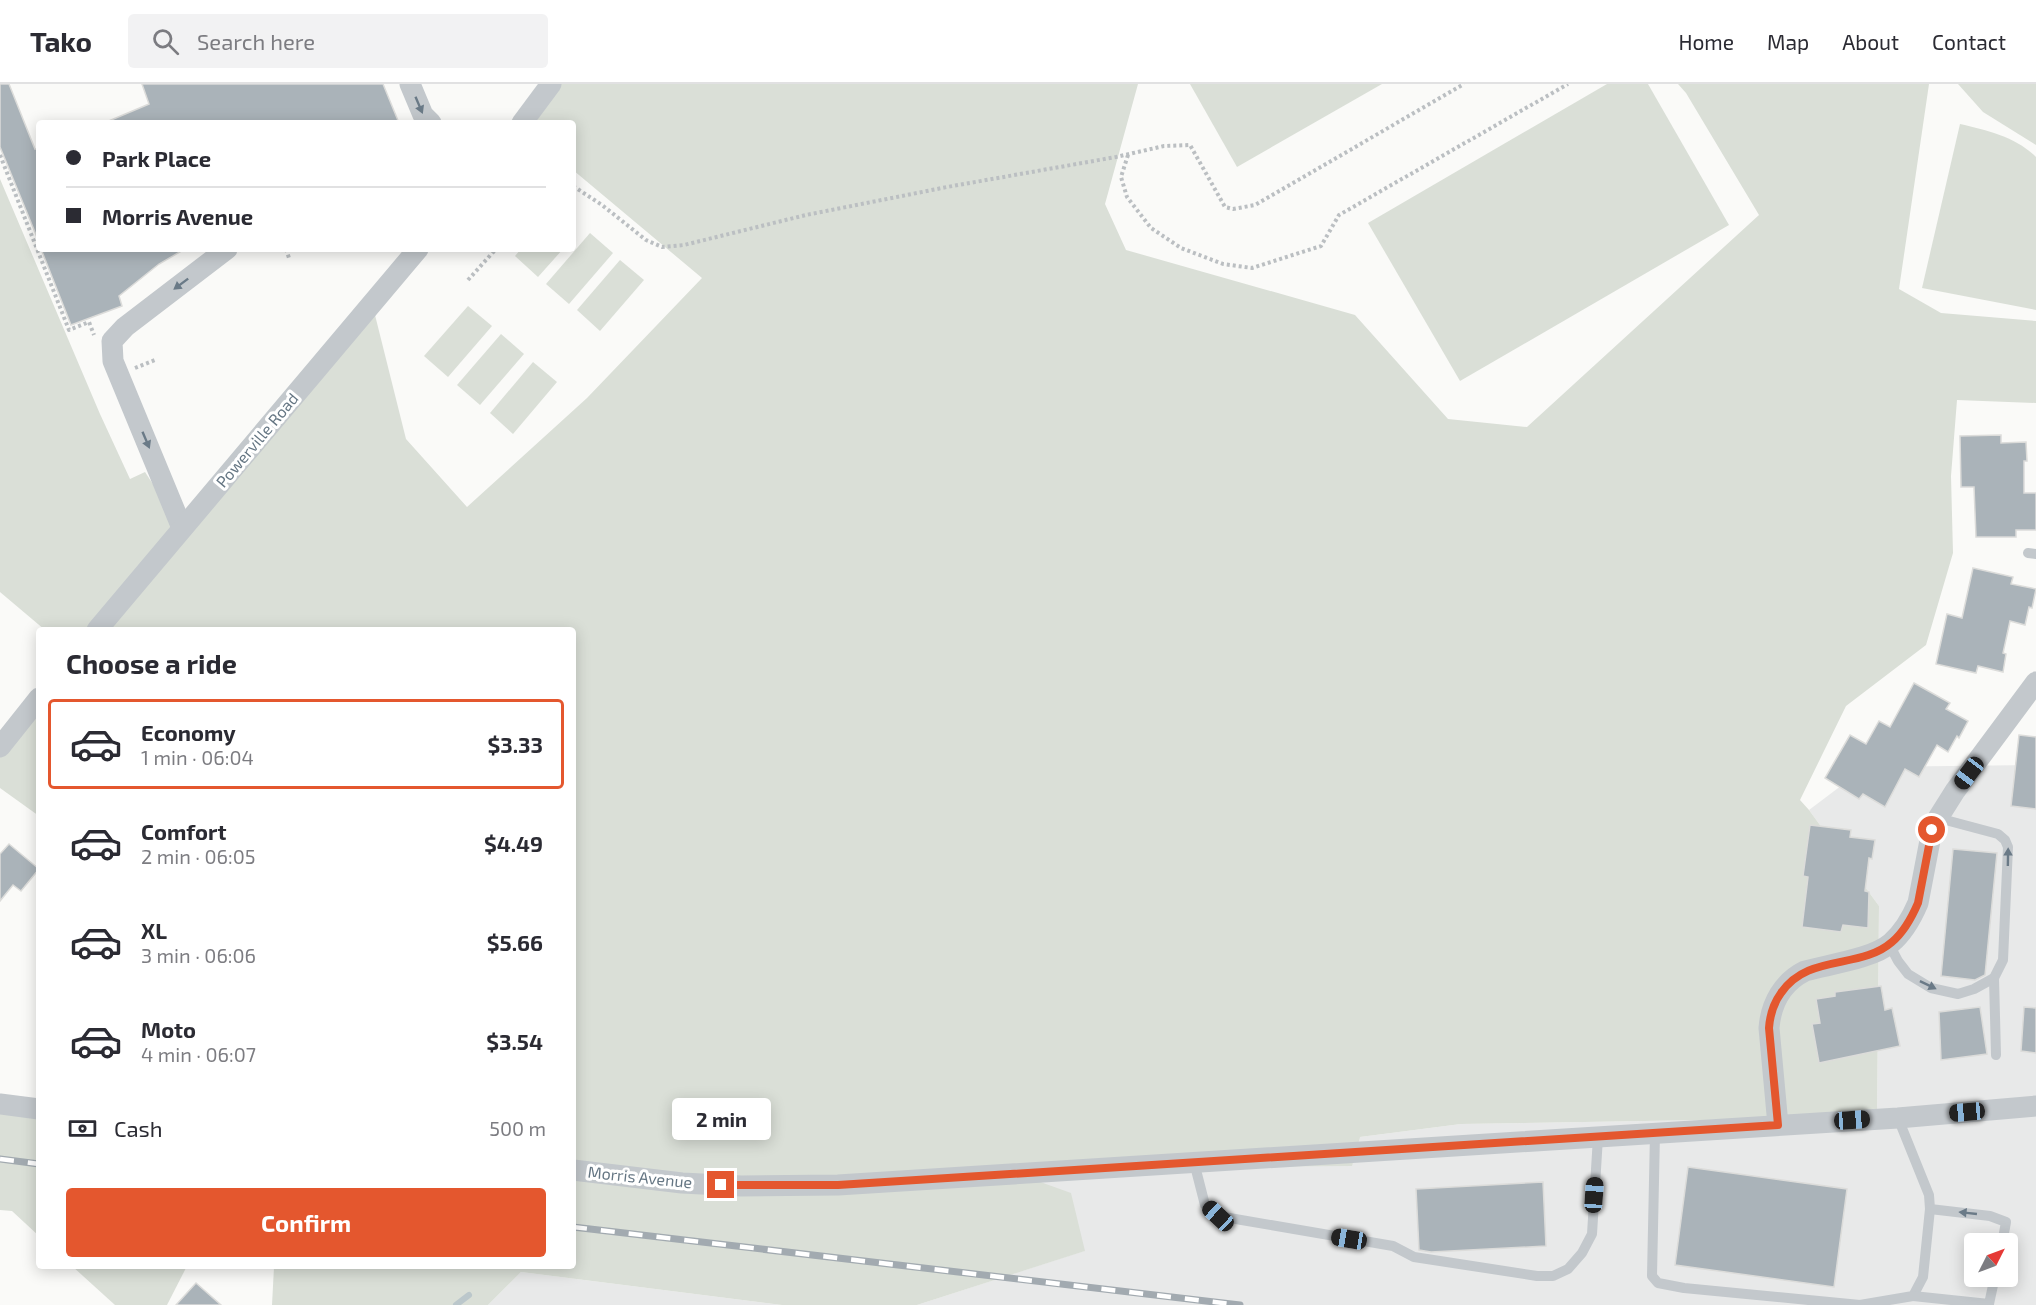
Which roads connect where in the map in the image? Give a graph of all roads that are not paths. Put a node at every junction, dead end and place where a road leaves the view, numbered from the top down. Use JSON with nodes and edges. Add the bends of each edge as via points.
{"nodes":[{"id":1,"x":410,"y":84,"type":"edge"},
{"id":2,"x":551,"y":84,"type":"edge"},
{"id":3,"x":428,"y":120,"type":"edge"},
{"id":4,"x":524,"y":120,"type":"edge"},
{"id":5,"x":223,"y":252,"type":"edge"},
{"id":6,"x":415,"y":252,"type":"edge"},
{"id":7,"x":182,"y":528,"type":"junction"},
{"id":8,"x":100,"y":627,"type":"edge"},
{"id":9,"x":2036,"y":682,"type":"edge"},
{"id":10,"x":36,"y":702,"type":"edge"},
{"id":11,"x":0,"y":747,"type":"edge"},
{"id":12,"x":1938,"y":818,"type":"junction"},
{"id":13,"x":1889,"y":944,"type":"junction"},
{"id":14,"x":1994,"y":978,"type":"junction"},
{"id":15,"x":1996,"y":1055,"type":"dead end"},
{"id":16,"x":0,"y":1104,"type":"edge"},
{"id":17,"x":2036,"y":1106,"type":"edge"},
{"id":18,"x":36,"y":1109,"type":"edge"},
{"id":19,"x":1898,"y":1118,"type":"junction"},
{"id":20,"x":1778,"y":1125,"type":"junction"},
{"id":21,"x":1655,"y":1133,"type":"junction"},
{"id":22,"x":1598,"y":1137,"type":"junction"},
{"id":23,"x":1194,"y":1162,"type":"junction"},
{"id":24,"x":576,"y":1170,"type":"edge"},
{"id":25,"x":1930,"y":1209,"type":"junction"},
{"id":26,"x":2004,"y":1233,"type":"edge"},
{"id":27,"x":1993,"y":1287,"type":"edge"},
{"id":28,"x":1912,"y":1296,"type":"junction"}],
"edges":[{"from":1,"to":3,"type":"street","one_way":true},
{"from":2,"to":4,"type":"street"},
{"from":5,"to":7,"type":"street","one_way":true,"via":[[112,341],[113,361]]},
{"from":6,"to":7,"type":"street","name":"Powerville Road"},
{"from":7,"to":8,"type":"street","name":"Powerville Road"},
{"from":9,"to":12,"type":"street"},
{"from":10,"to":11,"type":"street"},
{"from":12,"to":13,"type":"street","via":[[1932,830],[1918,903]]},
{"from":14,"to":12,"type":"lane","one_way":true,"via":[[2003,960],[2008,847],[1998,834]]},
{"from":13,"to":14,"type":"lane","one_way":true,"via":[[1908,974],[1931,988],[1958,994]]},
{"from":13,"to":20,"type":"street","via":[[1863,956],[1805,971],[1790,981],[1774,1003],[1769,1028]]},
{"from":14,"to":15,"type":"lane"},
{"from":16,"to":18,"type":"street"},
{"from":17,"to":19,"type":"street","name":"Morris Avenue"},
{"from":19,"to":20,"type":"street","name":"Morris Avenue"},
{"from":19,"to":25,"type":"lane","via":[[1929,1195]]},
{"from":20,"to":21,"type":"street","name":"Morris Avenue"},
{"from":21,"to":22,"type":"street","name":"Morris Avenue"},
{"from":21,"to":28,"type":"lane","via":[[1652,1276],[1658,1283],[1860,1305]]},
{"from":22,"to":23,"type":"street","name":"Morris Avenue"},
{"from":22,"to":23,"type":"lane","via":[[1592,1234],[1568,1269],[1553,1276],[1414,1257],[1393,1246],[1218,1216],[1205,1205]]},
{"from":23,"to":24,"type":"street","name":"Morris Avenue","via":[[838,1185],[682,1183]]},
{"from":26,"to":25,"type":"lane","one_way":true,"via":[[2006,1222],[1990,1216]]},
{"from":25,"to":28,"type":"lane","via":[[1923,1277]]},
{"from":27,"to":28,"type":"lane","via":[[1989,1304]]}]}
